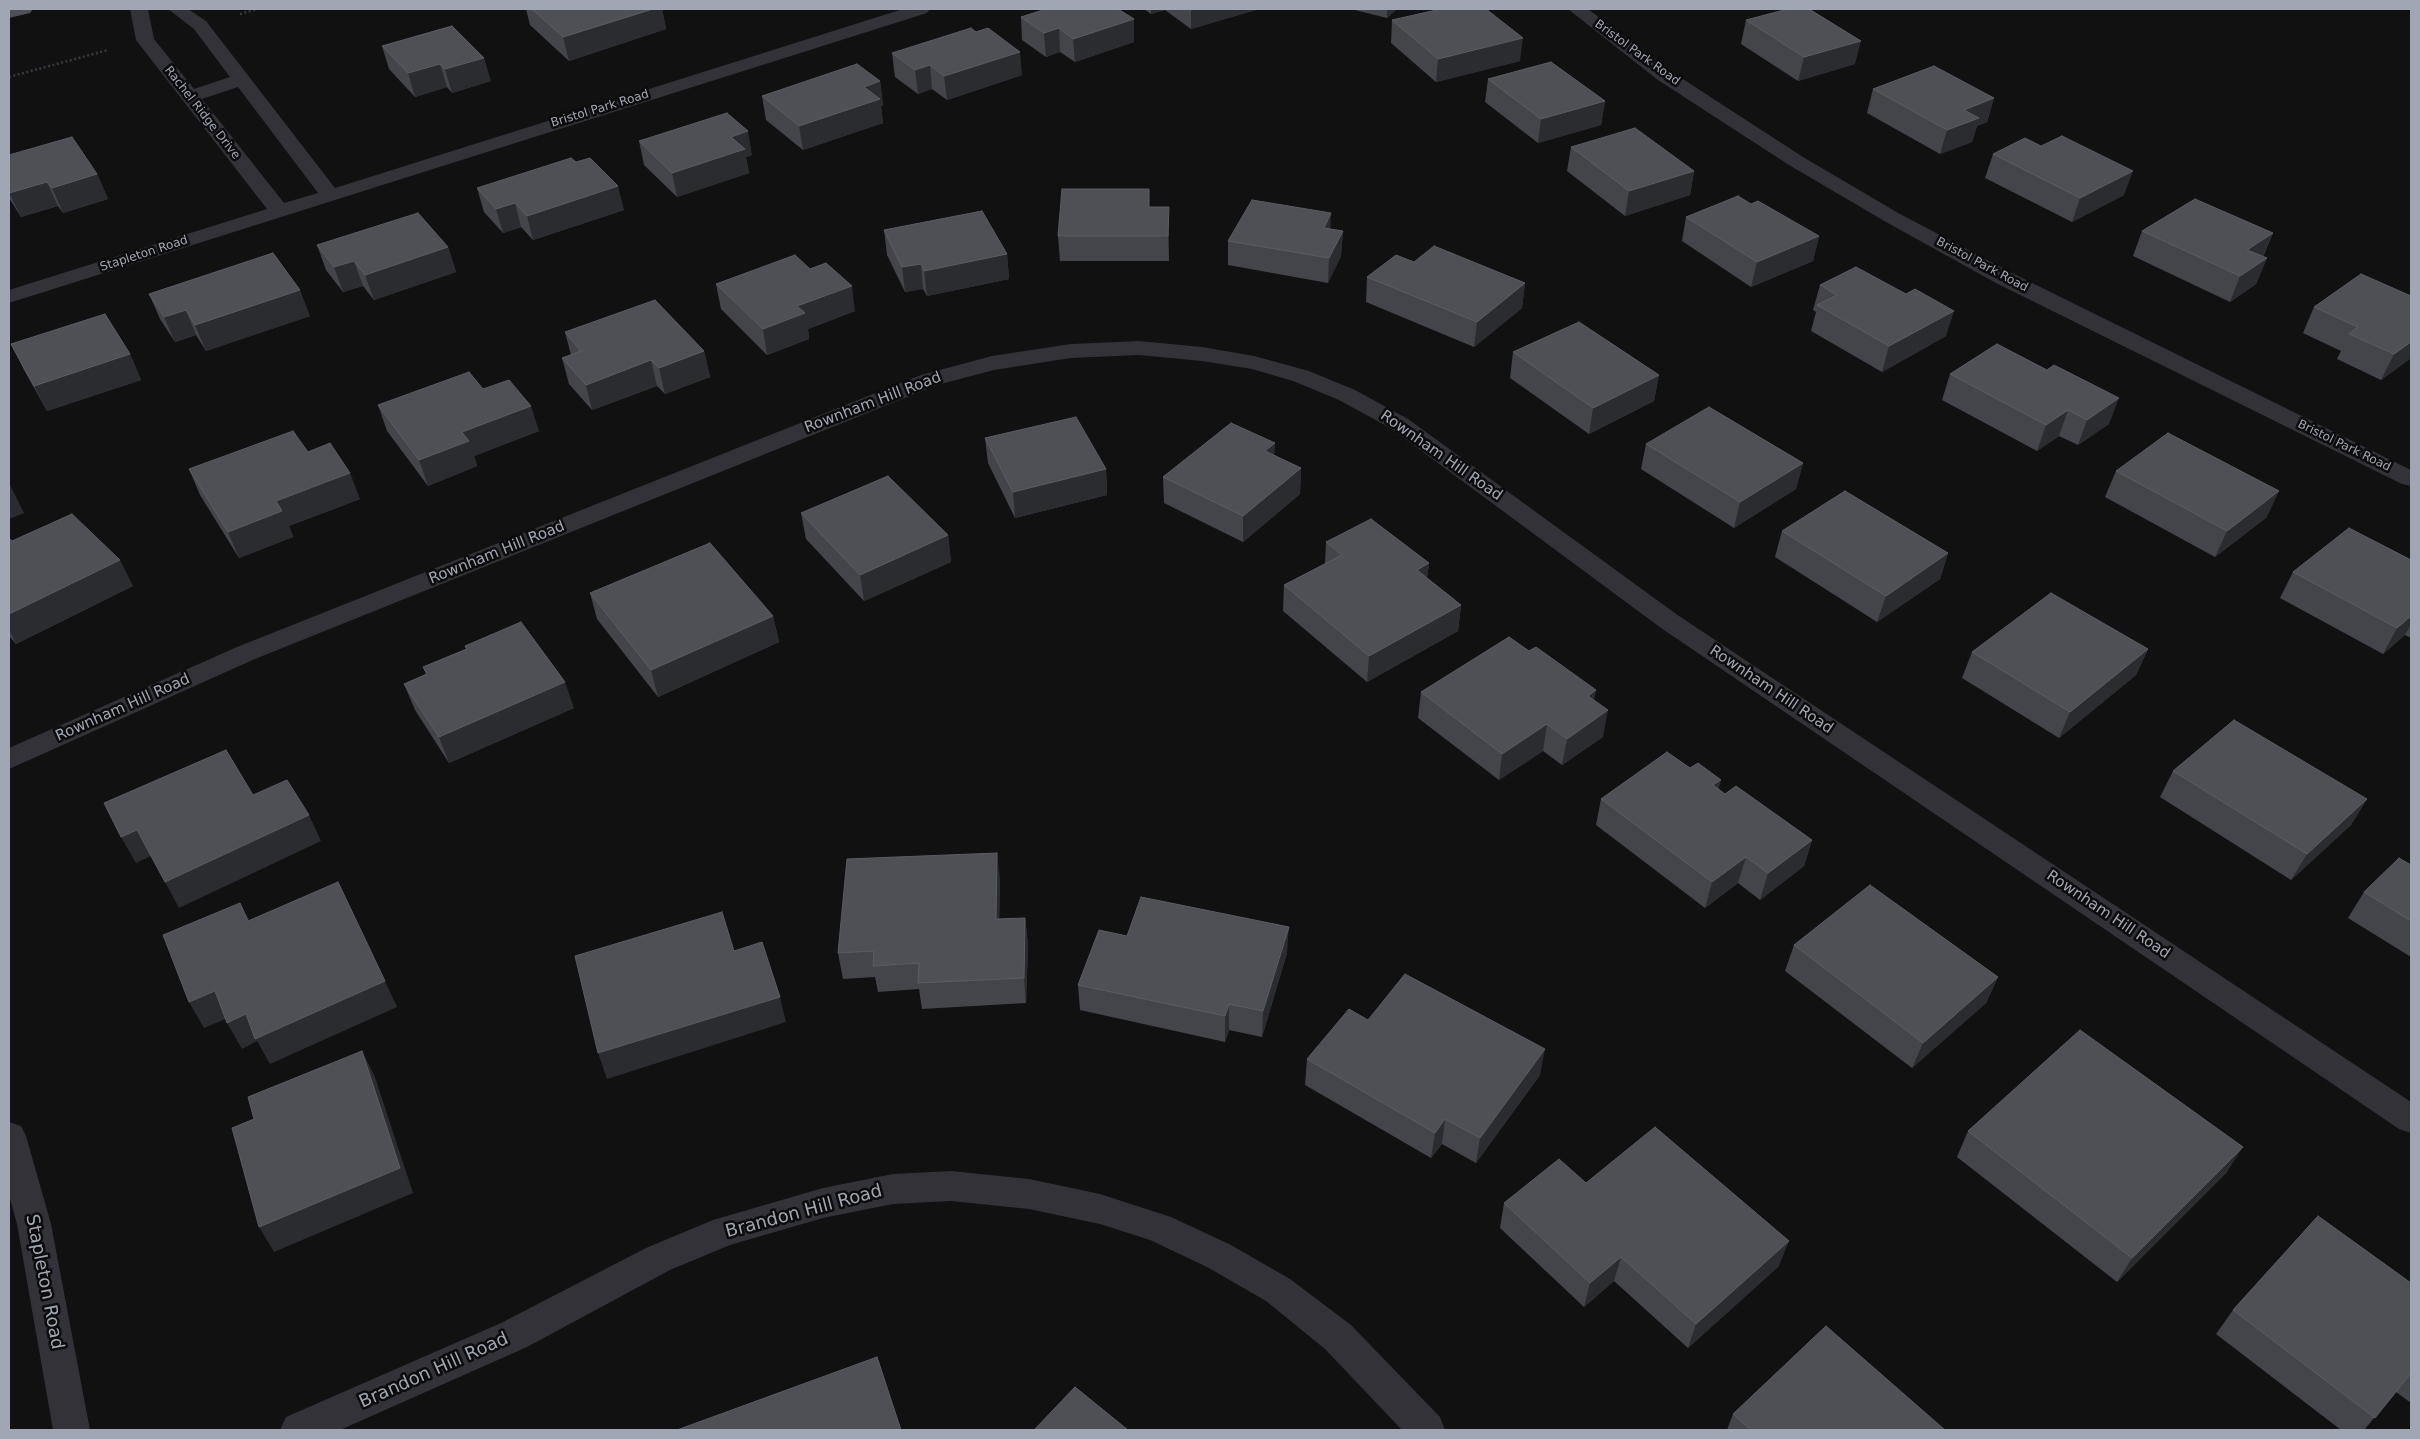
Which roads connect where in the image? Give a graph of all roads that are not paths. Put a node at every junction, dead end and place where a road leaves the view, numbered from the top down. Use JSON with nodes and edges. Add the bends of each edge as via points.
{"nodes":[{"id":1,"x":24,"y":9,"type":"edge"},
{"id":2,"x":139,"y":9,"type":"edge"},
{"id":3,"x":177,"y":9,"type":"edge"},
{"id":4,"x":921,"y":9,"type":"edge"},
{"id":5,"x":1577,"y":9,"type":"edge"},
{"id":6,"x":9,"y":13,"type":"edge"},
{"id":7,"x":241,"y":80,"type":"junction"},
{"id":8,"x":189,"y":97,"type":"junction"},
{"id":9,"x":329,"y":194,"type":"junction"},
{"id":10,"x":279,"y":210,"type":"junction"},
{"id":11,"x":9,"y":297,"type":"edge"},
{"id":12,"x":2411,"y":479,"type":"edge"},
{"id":13,"x":9,"y":759,"type":"edge"},
{"id":14,"x":2411,"y":1119,"type":"edge"},
{"id":15,"x":9,"y":1136,"type":"edge"},
{"id":16,"x":72,"y":1430,"type":"edge"},
{"id":17,"x":299,"y":1430,"type":"edge"},
{"id":18,"x":1427,"y":1430,"type":"edge"}],
"edges":[{"from":1,"to":6,"type":"main road"},
{"from":2,"to":8,"type":"street","name":"Rachel Ridge Drive","via":[[145,40]]},
{"from":3,"to":7,"type":"street","via":[[200,25]]},
{"from":4,"to":9,"type":"street","name":"Bristol Park Road"},
{"from":5,"to":12,"type":"street","name":"Bristol Park Road","via":[[1673,81],[1796,161],[1893,218],[2004,278]]},
{"from":7,"to":8,"type":"street"},
{"from":7,"to":9,"type":"street"},
{"from":8,"to":10,"type":"street","name":"Rachel Ridge Drive"},
{"from":9,"to":10,"type":"street","name":"Bristol Park Road"},
{"from":10,"to":11,"type":"street","name":"Stapleton Road"},
{"from":13,"to":14,"type":"street","name":"Rownham Hill Road","via":[[246,653],[929,380],[992,363],[1071,351],[1139,348],[1202,354],[1254,363],[1300,376],[1347,395],[1400,424],[1670,622]]},
{"from":15,"to":16,"type":"street","name":"Stapleton Road","via":[[34,1224]]},
{"from":17,"to":18,"type":"street","name":"Brandon Hill Road","via":[[514,1335],[658,1259],[725,1231],[866,1194],[951,1186],[1029,1194],[1100,1209],[1159,1228],[1219,1256],[1278,1290],[1338,1337]]}]}
